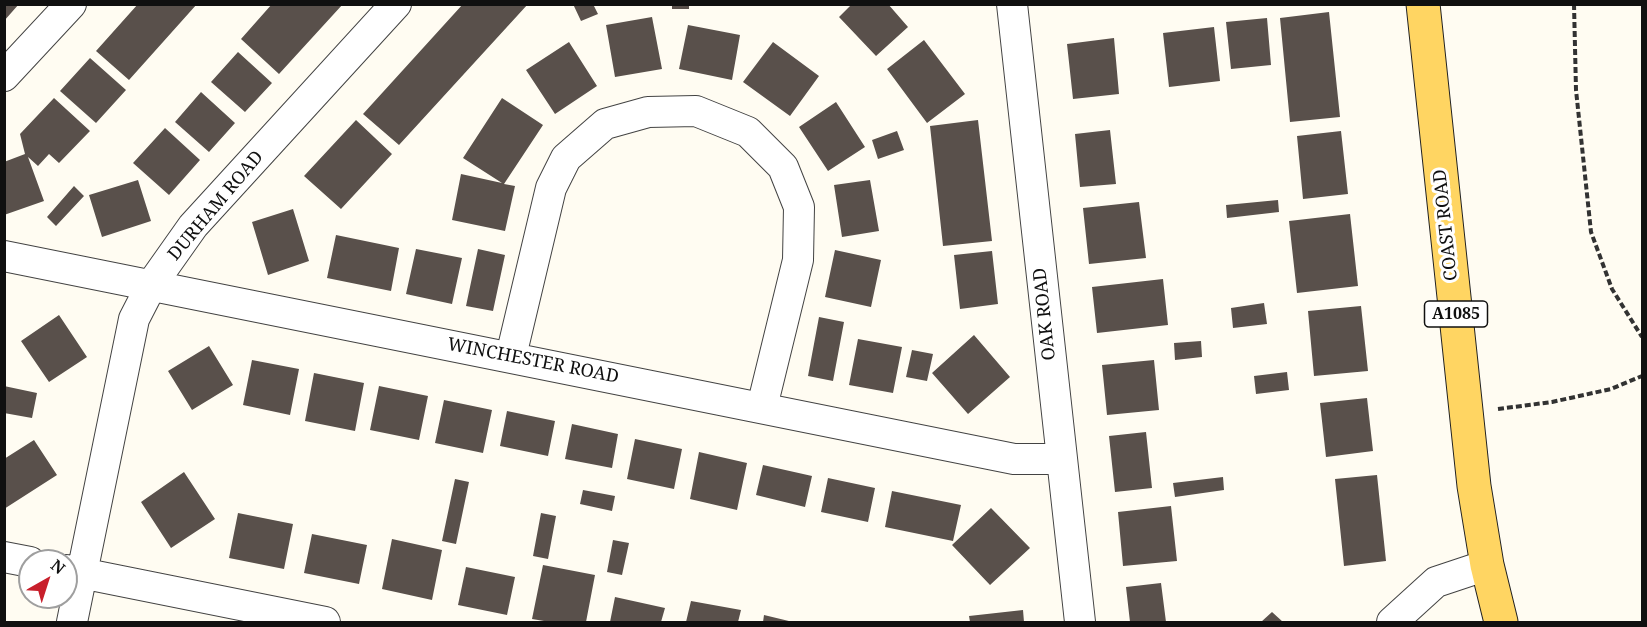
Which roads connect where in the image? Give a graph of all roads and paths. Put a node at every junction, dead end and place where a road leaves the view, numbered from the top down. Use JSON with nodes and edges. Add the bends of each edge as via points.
{"nodes":[{"id":1,"x":71,"y":4,"type":"edge"},
{"id":2,"x":396,"y":4,"type":"edge"},
{"id":3,"x":1012,"y":4,"type":"edge"},
{"id":4,"x":1423,"y":4,"type":"edge"},
{"id":5,"x":1574,"y":4,"type":"edge"},
{"id":6,"x":4,"y":76,"type":"edge"},
{"id":7,"x":4,"y":256,"type":"edge"},
{"id":8,"x":152,"y":284,"type":"junction"},
{"id":9,"x":1642,"y":337,"type":"edge"},
{"id":10,"x":512,"y":356,"type":"junction"},
{"id":11,"x":1642,"y":376,"type":"edge"},
{"id":12,"x":762,"y":407,"type":"junction"},
{"id":13,"x":1487,"y":410,"type":"dead end"},
{"id":14,"x":1061,"y":459,"type":"junction"},
{"id":15,"x":78,"y":554,"type":"edge"},
{"id":16,"x":1487,"y":565,"type":"junction"},
{"id":17,"x":78,"y":572,"type":"edge"},
{"id":18,"x":325,"y":622,"type":"edge"},
{"id":19,"x":1080,"y":622,"type":"edge"},
{"id":20,"x":1392,"y":622,"type":"edge"},
{"id":21,"x":1501,"y":622,"type":"edge"}],
"edges":[{"from":1,"to":6,"type":"street"},
{"from":2,"to":8,"type":"street","name":"DURHAM ROAD","via":[[193,226]]},
{"from":3,"to":14,"type":"street","name":"OAK ROAD"},
{"from":4,"to":16,"type":"main road","name":"COAST ROAD","number":"A1085","via":[[1474,486]]},
{"from":5,"to":9,"type":"path","via":[[1576,90],[1591,232],[1612,289]]},
{"from":7,"to":8,"type":"street","name":"WINCHESTER ROAD"},
{"from":8,"to":10,"type":"street","name":"WINCHESTER ROAD"},
{"from":8,"to":15,"type":"street","name":"DURHAM ROAD","via":[[134,319]]},
{"from":10,"to":12,"type":"street","name":"WINCHESTER ROAD"},
{"from":10,"to":12,"type":"street","via":[[551,188],[567,158],[605,124],[648,112],[696,111],[748,132],[783,167],[799,207],[798,260]]},
{"from":11,"to":13,"type":"path","via":[[1611,389],[1552,402]]},
{"from":12,"to":14,"type":"street","name":"WINCHESTER ROAD","via":[[1014,459]]},
{"from":14,"to":19,"type":"street","name":"OAK ROAD"},
{"from":16,"to":20,"type":"street","via":[[1436,582]]},
{"from":16,"to":21,"type":"main road","name":"COAST ROAD","number":"A1085"},
{"from":17,"to":18,"type":"street"}]}
